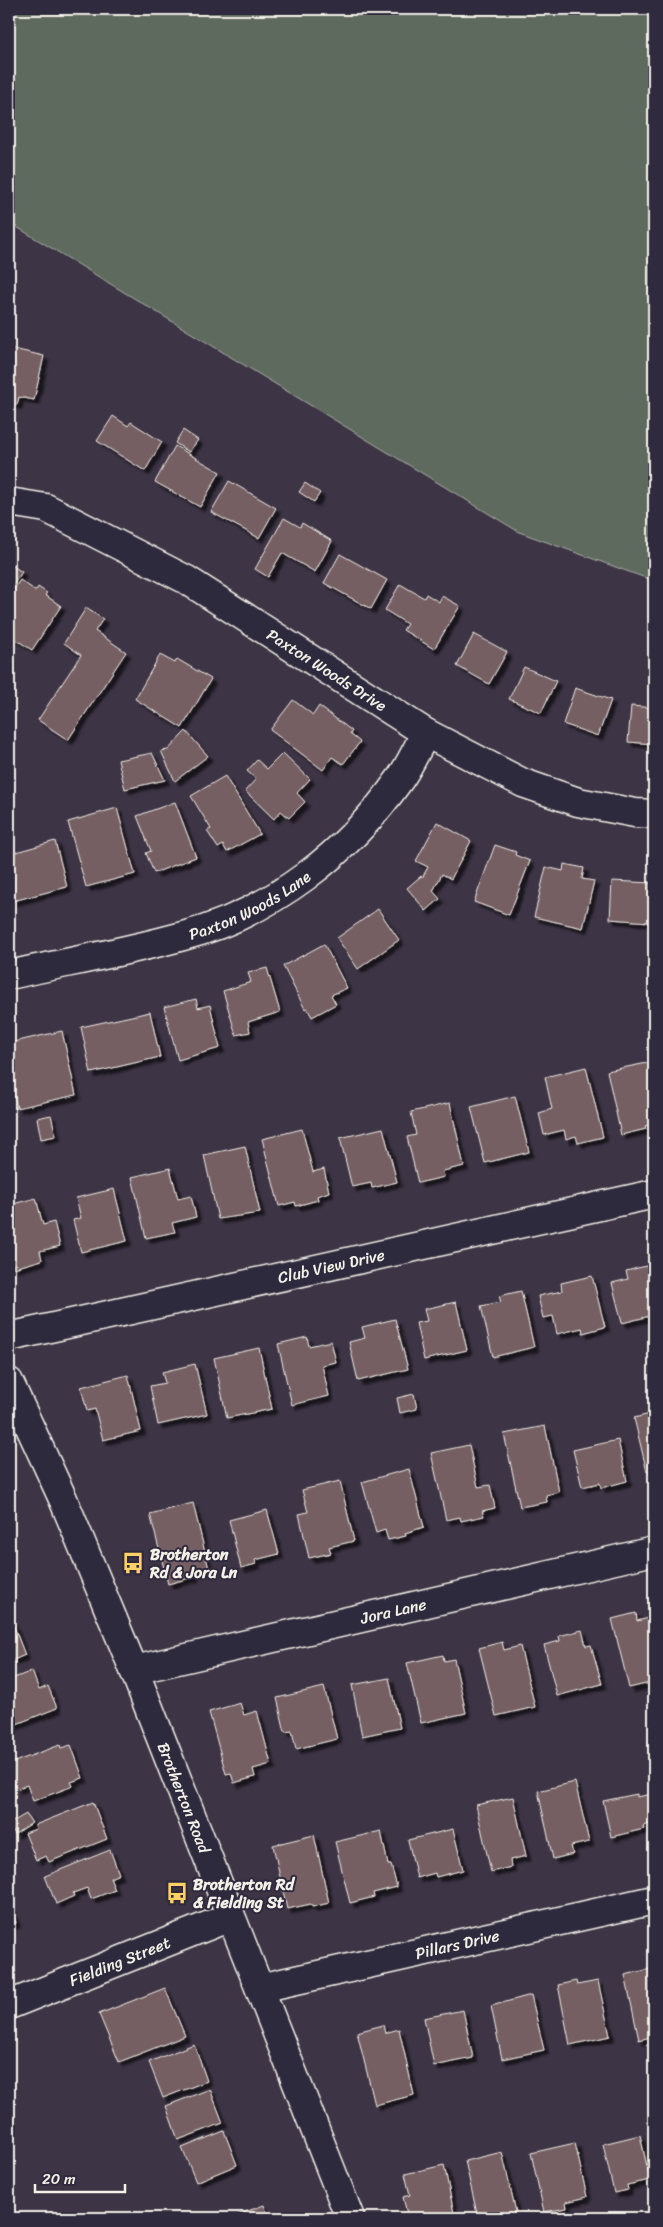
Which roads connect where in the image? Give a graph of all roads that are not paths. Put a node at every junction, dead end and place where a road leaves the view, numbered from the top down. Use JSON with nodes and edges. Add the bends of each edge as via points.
{"nodes":[{"id":1,"x":9,"y":502,"type":"edge"},
{"id":2,"x":426,"y":733,"type":"junction"},
{"id":3,"x":654,"y":814,"type":"edge"},
{"id":4,"x":9,"y":975,"type":"edge"},
{"id":5,"x":654,"y":1194,"type":"edge"},
{"id":6,"x":9,"y":1337,"type":"edge"},
{"id":7,"x":9,"y":1382,"type":"edge"},
{"id":8,"x":654,"y":1551,"type":"edge"},
{"id":9,"x":134,"y":1670,"type":"junction"},
{"id":10,"x":654,"y":1900,"type":"edge"},
{"id":11,"x":230,"y":1917,"type":"junction"},
{"id":12,"x":260,"y":1988,"type":"junction"},
{"id":13,"x":9,"y":2005,"type":"edge"},
{"id":14,"x":350,"y":2218,"type":"edge"}],
"edges":[{"from":1,"to":2,"type":"street","name":"Paxton Woods Drive","via":[[46,508],[188,580]]},
{"from":2,"to":3,"type":"street","name":"Paxton Woods Drive","via":[[523,783],[578,802]]},
{"from":2,"to":4,"type":"street","name":"Paxton Woods Lane","via":[[401,778],[372,816],[332,856],[286,890],[237,917],[184,936]]},
{"from":5,"to":6,"type":"street","name":"Club View Drive"},
{"from":7,"to":9,"type":"street","name":"Brotherton Road","via":[[63,1499]]},
{"from":8,"to":9,"type":"street","name":"Jora Lane"},
{"from":9,"to":11,"type":"street","name":"Brotherton Road"},
{"from":10,"to":12,"type":"street","name":"Pillars Drive"},
{"from":11,"to":12,"type":"street","name":"Brotherton Road"},
{"from":11,"to":13,"type":"street","name":"Fielding Street"},
{"from":12,"to":14,"type":"street","name":"Brotherton Road"}]}
